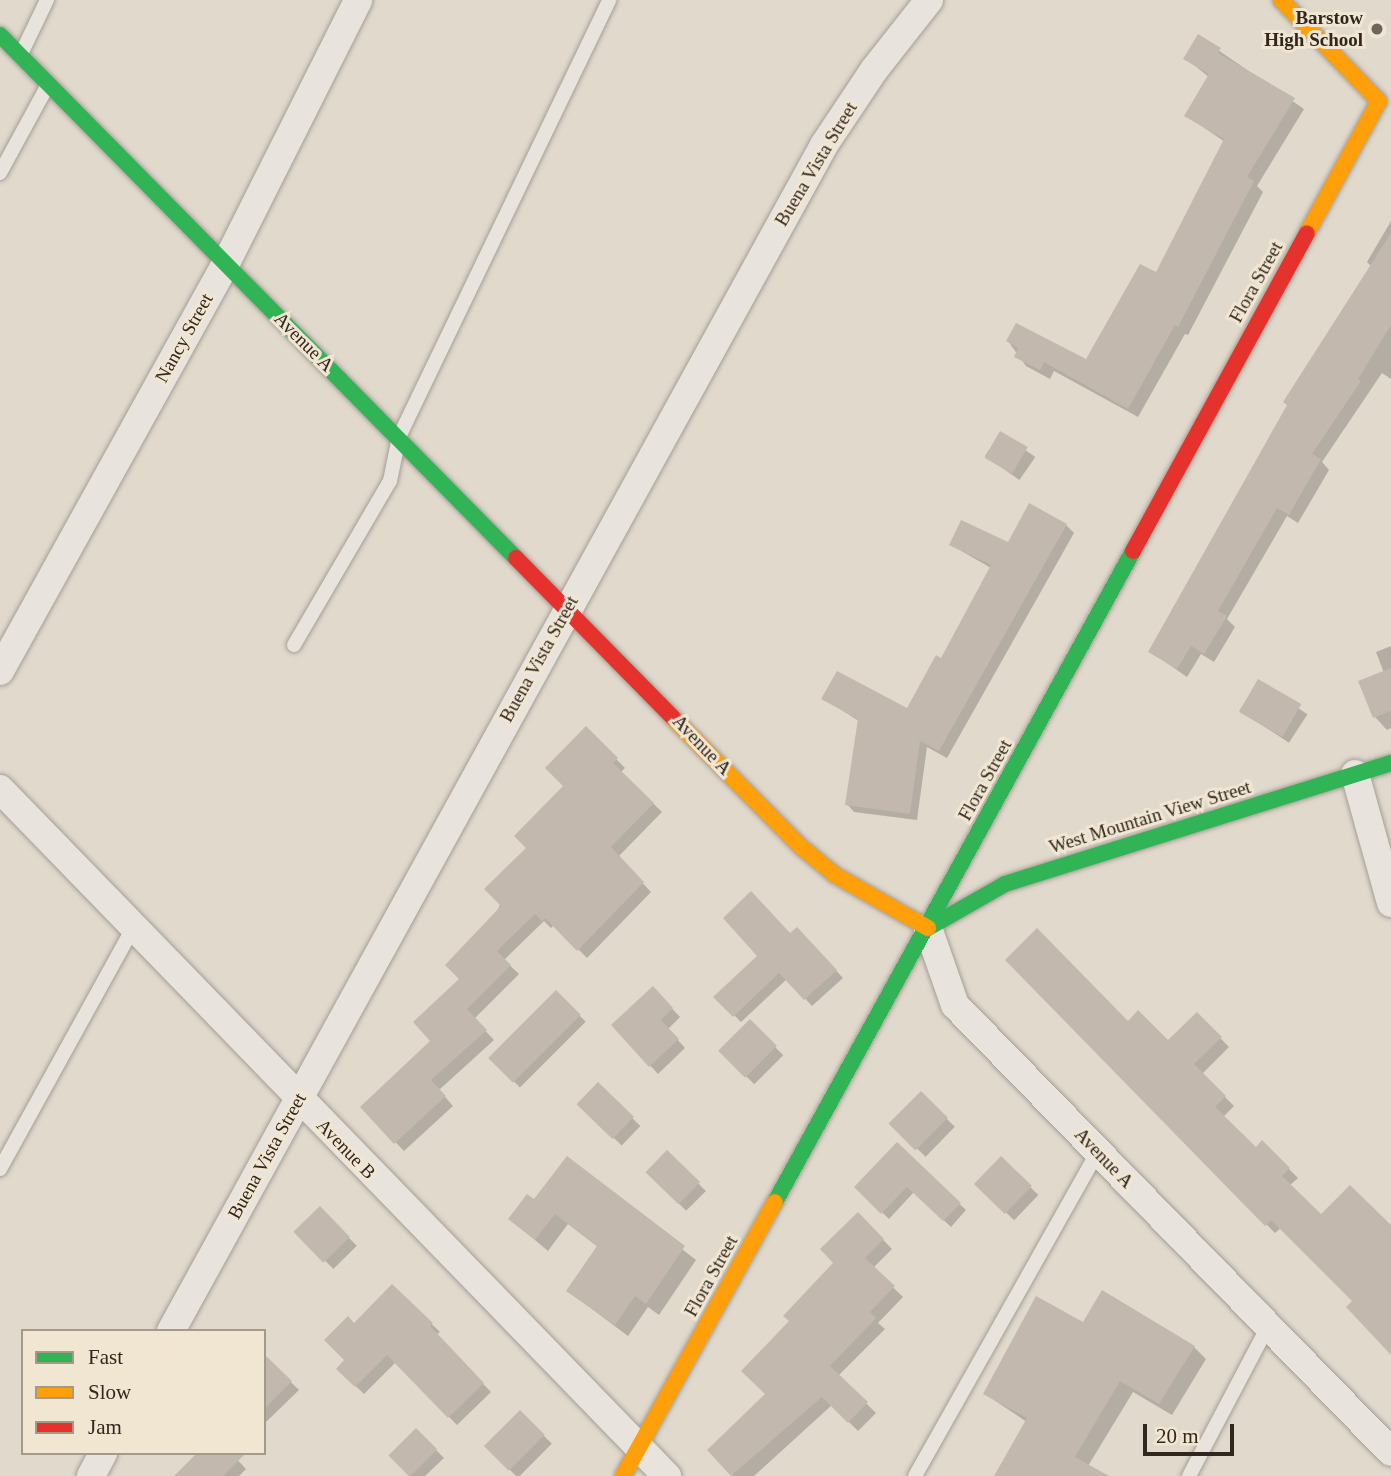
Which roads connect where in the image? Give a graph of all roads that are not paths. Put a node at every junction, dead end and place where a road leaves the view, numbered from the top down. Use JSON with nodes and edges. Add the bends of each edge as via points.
{"nodes":[{"id":1,"x":47,"y":0,"type":"edge"},
{"id":2,"x":358,"y":0,"type":"edge"},
{"id":3,"x":609,"y":0,"type":"edge"},
{"id":4,"x":929,"y":0,"type":"edge"},
{"id":5,"x":1281,"y":0,"type":"edge"},
{"id":6,"x":0,"y":34,"type":"edge"},
{"id":7,"x":20,"y":55,"type":"junction"},
{"id":8,"x":49,"y":84,"type":"junction"},
{"id":9,"x":0,"y":173,"type":"edge"},
{"id":10,"x":226,"y":263,"type":"junction"},
{"id":11,"x":399,"y":437,"type":"junction"},
{"id":12,"x":567,"y":607,"type":"junction"},
{"id":13,"x":294,"y":645,"type":"dead end"},
{"id":14,"x":0,"y":671,"type":"edge"},
{"id":15,"x":1391,"y":763,"type":"edge"},
{"id":16,"x":1355,"y":774,"type":"junction"},
{"id":17,"x":0,"y":789,"type":"edge"},
{"id":18,"x":1391,"y":903,"type":"edge"},
{"id":19,"x":133,"y":928,"type":"junction"},
{"id":20,"x":929,"y":928,"type":"junction"},
{"id":21,"x":298,"y":1100,"type":"junction"},
{"id":22,"x":1098,"y":1151,"type":"junction"},
{"id":23,"x":0,"y":1170,"type":"edge"},
{"id":24,"x":1268,"y":1326,"type":"junction"},
{"id":25,"x":172,"y":1329,"type":"edge"},
{"id":26,"x":639,"y":1448,"type":"junction"},
{"id":27,"x":1391,"y":1452,"type":"edge"},
{"id":28,"x":102,"y":1455,"type":"edge"},
{"id":29,"x":91,"y":1476,"type":"edge"},
{"id":30,"x":623,"y":1476,"type":"edge"},
{"id":31,"x":667,"y":1476,"type":"edge"},
{"id":32,"x":915,"y":1476,"type":"edge"},
{"id":33,"x":1189,"y":1476,"type":"edge"}],
"edges":[{"from":1,"to":7,"type":"lane"},
{"from":2,"to":10,"type":"street","name":"Nancy Street"},
{"from":3,"to":11,"type":"lane"},
{"from":4,"to":12,"type":"street","name":"Buena Vista Street","via":[[824,145]]},
{"from":5,"to":20,"type":"street","name":"Flora Street","via":[[1379,101]]},
{"from":6,"to":7,"type":"street","name":"Avenue A"},
{"from":7,"to":8,"type":"street","name":"Avenue A"},
{"from":8,"to":9,"type":"lane"},
{"from":8,"to":10,"type":"street","name":"Avenue A"},
{"from":10,"to":11,"type":"street","name":"Avenue A"},
{"from":10,"to":14,"type":"street","name":"Nancy Street"},
{"from":11,"to":12,"type":"street","name":"Avenue A"},
{"from":11,"to":13,"type":"lane","via":[[390,481]]},
{"from":12,"to":20,"type":"street","name":"Avenue A","via":[[800,846],[835,875]]},
{"from":12,"to":21,"type":"street","name":"Buena Vista Street"},
{"from":15,"to":16,"type":"street","name":"West Mountain View Street"},
{"from":16,"to":18,"type":"street"},
{"from":16,"to":20,"type":"street","name":"West Mountain View Street","via":[[1005,884]]},
{"from":17,"to":19,"type":"street","name":"Avenue B"},
{"from":19,"to":21,"type":"street","name":"Avenue B"},
{"from":19,"to":23,"type":"lane"},
{"from":20,"to":22,"type":"street","name":"Avenue A","via":[[956,1005]]},
{"from":20,"to":26,"type":"street","name":"Flora Street"},
{"from":21,"to":25,"type":"street","name":"Buena Vista Street"},
{"from":21,"to":26,"type":"street","name":"Avenue B"},
{"from":22,"to":24,"type":"street","name":"Avenue A"},
{"from":22,"to":32,"type":"lane"},
{"from":24,"to":27,"type":"street","name":"Avenue A"},
{"from":24,"to":33,"type":"lane"},
{"from":26,"to":30,"type":"street","name":"Flora Street"},
{"from":26,"to":31,"type":"street","name":"Avenue B"},
{"from":28,"to":29,"type":"street"}]}
